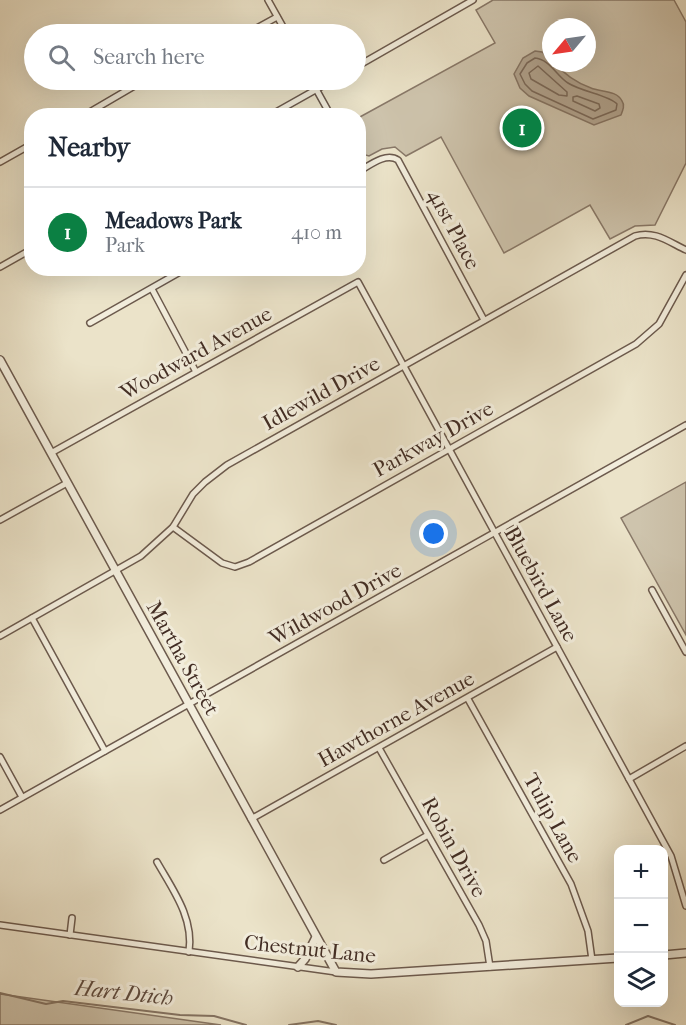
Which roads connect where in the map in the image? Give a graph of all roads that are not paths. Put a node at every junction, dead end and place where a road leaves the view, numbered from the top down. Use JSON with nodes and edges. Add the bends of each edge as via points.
{"nodes":[{"id":1,"x":473,"y":0,"type":"edge"},
{"id":2,"x":271,"y":1,"type":"edge"},
{"id":3,"x":277,"y":17,"type":"junction"},
{"id":4,"x":264,"y":24,"type":"edge"},
{"id":5,"x":281,"y":24,"type":"edge"},
{"id":6,"x":366,"y":61,"type":"edge"},
{"id":7,"x":129,"y":90,"type":"edge"},
{"id":8,"x":314,"y":90,"type":"edge"},
{"id":9,"x":317,"y":90,"type":"edge"},
{"id":10,"x":97,"y":108,"type":"edge"},
{"id":11,"x":283,"y":108,"type":"edge"},
{"id":12,"x":327,"y":108,"type":"edge"},
{"id":13,"x":24,"y":148,"type":"edge"},
{"id":14,"x":0,"y":162,"type":"edge"},
{"id":15,"x":366,"y":166,"type":"edge"},
{"id":16,"x":686,"y":250,"type":"edge"},
{"id":17,"x":24,"y":254,"type":"edge"},
{"id":18,"x":0,"y":267,"type":"edge"},
{"id":19,"x":686,"y":275,"type":"edge"},
{"id":20,"x":174,"y":276,"type":"edge"},
{"id":21,"x":358,"y":282,"type":"joint"},
{"id":22,"x":152,"y":289,"type":"junction"},
{"id":23,"x":484,"y":320,"type":"junction"},
{"id":24,"x":90,"y":323,"type":"dead end"},
{"id":25,"x":0,"y":360,"type":"edge"},
{"id":26,"x":404,"y":366,"type":"junction"},
{"id":27,"x":196,"y":372,"type":"junction"},
{"id":28,"x":686,"y":425,"type":"edge"},
{"id":29,"x":448,"y":449,"type":"junction"},
{"id":30,"x":51,"y":453,"type":"junction"},
{"id":31,"x":68,"y":483,"type":"junction"},
{"id":32,"x":0,"y":520,"type":"edge"},
{"id":33,"x":173,"y":527,"type":"junction"},
{"id":34,"x":495,"y":533,"type":"junction"},
{"id":35,"x":117,"y":571,"type":"junction"},
{"id":36,"x":652,"y":591,"type":"dead end"},
{"id":37,"x":32,"y":618,"type":"junction"},
{"id":38,"x":0,"y":636,"type":"edge"},
{"id":39,"x":557,"y":647,"type":"junction"},
{"id":40,"x":686,"y":652,"type":"edge"},
{"id":41,"x":468,"y":699,"type":"junction"},
{"id":42,"x":189,"y":704,"type":"junction"},
{"id":43,"x":686,"y":746,"type":"edge"},
{"id":44,"x":379,"y":748,"type":"junction"},
{"id":45,"x":105,"y":751,"type":"junction"},
{"id":46,"x":0,"y":757,"type":"edge"},
{"id":47,"x":629,"y":779,"type":"junction"},
{"id":48,"x":22,"y":797,"type":"junction"},
{"id":49,"x":0,"y":810,"type":"edge"},
{"id":50,"x":251,"y":819,"type":"junction"},
{"id":51,"x":428,"y":835,"type":"junction"},
{"id":52,"x":384,"y":860,"type":"dead end"},
{"id":53,"x":157,"y":862,"type":"dead end"},
{"id":54,"x":686,"y":906,"type":"edge"},
{"id":55,"x":72,"y":918,"type":"dead end"},
{"id":56,"x":0,"y":925,"type":"edge"},
{"id":57,"x":70,"y":935,"type":"junction"},
{"id":58,"x":316,"y":937,"type":"junction"},
{"id":59,"x":189,"y":952,"type":"junction"},
{"id":60,"x":686,"y":953,"type":"edge"},
{"id":61,"x":668,"y":955,"type":"edge"},
{"id":62,"x":614,"y":958,"type":"edge"},
{"id":63,"x":592,"y":960,"type":"junction"},
{"id":64,"x":298,"y":967,"type":"junction"},
{"id":65,"x":490,"y":967,"type":"junction"},
{"id":66,"x":336,"y":972,"type":"junction"}],
"edges":[{"from":1,"to":6,"type":"street"},
{"from":2,"to":3,"type":"street"},
{"from":3,"to":4,"type":"street"},
{"from":3,"to":5,"type":"street"},
{"from":7,"to":10,"type":"street"},
{"from":8,"to":11,"type":"street"},
{"from":9,"to":12,"type":"street"},
{"from":13,"to":14,"type":"street"},
{"from":15,"to":23,"type":"street","name":"41st Place","via":[[385,157],[398,160]]},
{"from":16,"to":23,"type":"street","name":"Idlewild Drive","via":[[655,235],[635,236]]},
{"from":17,"to":18,"type":"street"},
{"from":19,"to":29,"type":"street","name":"Parkway Drive","via":[[659,324],[636,344]]},
{"from":20,"to":22,"type":"street"},
{"from":21,"to":26,"type":"street","name":"Bluebird Lane"},
{"from":21,"to":27,"type":"street","name":"Woodward Avenue"},
{"from":22,"to":24,"type":"street"},
{"from":22,"to":27,"type":"street"},
{"from":23,"to":26,"type":"street","name":"Idlewild Drive"},
{"from":25,"to":30,"type":"street","name":"Martha Street"},
{"from":26,"to":29,"type":"street","name":"Bluebird Lane"},
{"from":26,"to":33,"type":"street","name":"Idlewild Drive","via":[[227,465],[193,494]]},
{"from":27,"to":30,"type":"street","name":"Woodward Avenue"},
{"from":28,"to":34,"type":"street","name":"Wildwood Drive"},
{"from":29,"to":33,"type":"street","name":"Parkway Drive","via":[[235,567],[222,563]]},
{"from":29,"to":34,"type":"street","name":"Bluebird Lane"},
{"from":30,"to":31,"type":"street","name":"Martha Street"},
{"from":31,"to":32,"type":"street"},
{"from":31,"to":35,"type":"street","name":"Martha Street"},
{"from":33,"to":35,"type":"street","name":"Idlewild Drive","via":[[158,543]]},
{"from":34,"to":39,"type":"street","name":"Bluebird Lane"},
{"from":34,"to":42,"type":"street","name":"Wildwood Drive"},
{"from":35,"to":37,"type":"street","name":"Idlewild Drive"},
{"from":35,"to":42,"type":"street","name":"Martha Street"},
{"from":36,"to":40,"type":"street"},
{"from":37,"to":38,"type":"street","name":"Idlewild Drive"},
{"from":37,"to":45,"type":"street"},
{"from":39,"to":41,"type":"street","name":"Hawthorne Avenue"},
{"from":39,"to":47,"type":"street","name":"Bluebird Lane"},
{"from":41,"to":44,"type":"street","name":"Hawthorne Avenue"},
{"from":41,"to":63,"type":"street","name":"Tulip Lane","via":[[571,884],[588,931]]},
{"from":42,"to":45,"type":"street","name":"Wildwood Drive"},
{"from":42,"to":50,"type":"street","name":"Martha Street"},
{"from":43,"to":47,"type":"street"},
{"from":44,"to":50,"type":"street","name":"Hawthorne Avenue"},
{"from":44,"to":51,"type":"street","name":"Robin Drive"},
{"from":45,"to":48,"type":"street","name":"Wildwood Drive"},
{"from":46,"to":48,"type":"street"},
{"from":47,"to":54,"type":"street","name":"Bluebird Lane","via":[[671,856]]},
{"from":48,"to":49,"type":"street","name":"Wildwood Drive"},
{"from":50,"to":58,"type":"street","name":"Martha Street"},
{"from":51,"to":52,"type":"street"},
{"from":51,"to":65,"type":"street","name":"Robin Drive","via":[[479,925]]},
{"from":53,"to":59,"type":"street","via":[[188,921]]},
{"from":55,"to":57,"type":"street"},
{"from":56,"to":57,"type":"street","name":"Chestnut Lane"},
{"from":57,"to":59,"type":"street","name":"Chestnut Lane"},
{"from":58,"to":64,"type":"street"},
{"from":58,"to":66,"type":"street","name":"Martha Street"},
{"from":59,"to":64,"type":"street","name":"Chestnut Lane"},
{"from":60,"to":61,"type":"street"},
{"from":62,"to":63,"type":"street","name":"Chestnut Lane"},
{"from":63,"to":65,"type":"street","name":"Chestnut Lane"},
{"from":64,"to":66,"type":"street","name":"Chestnut Lane"},
{"from":65,"to":66,"type":"street","name":"Chestnut Lane","via":[[371,974]]}]}
